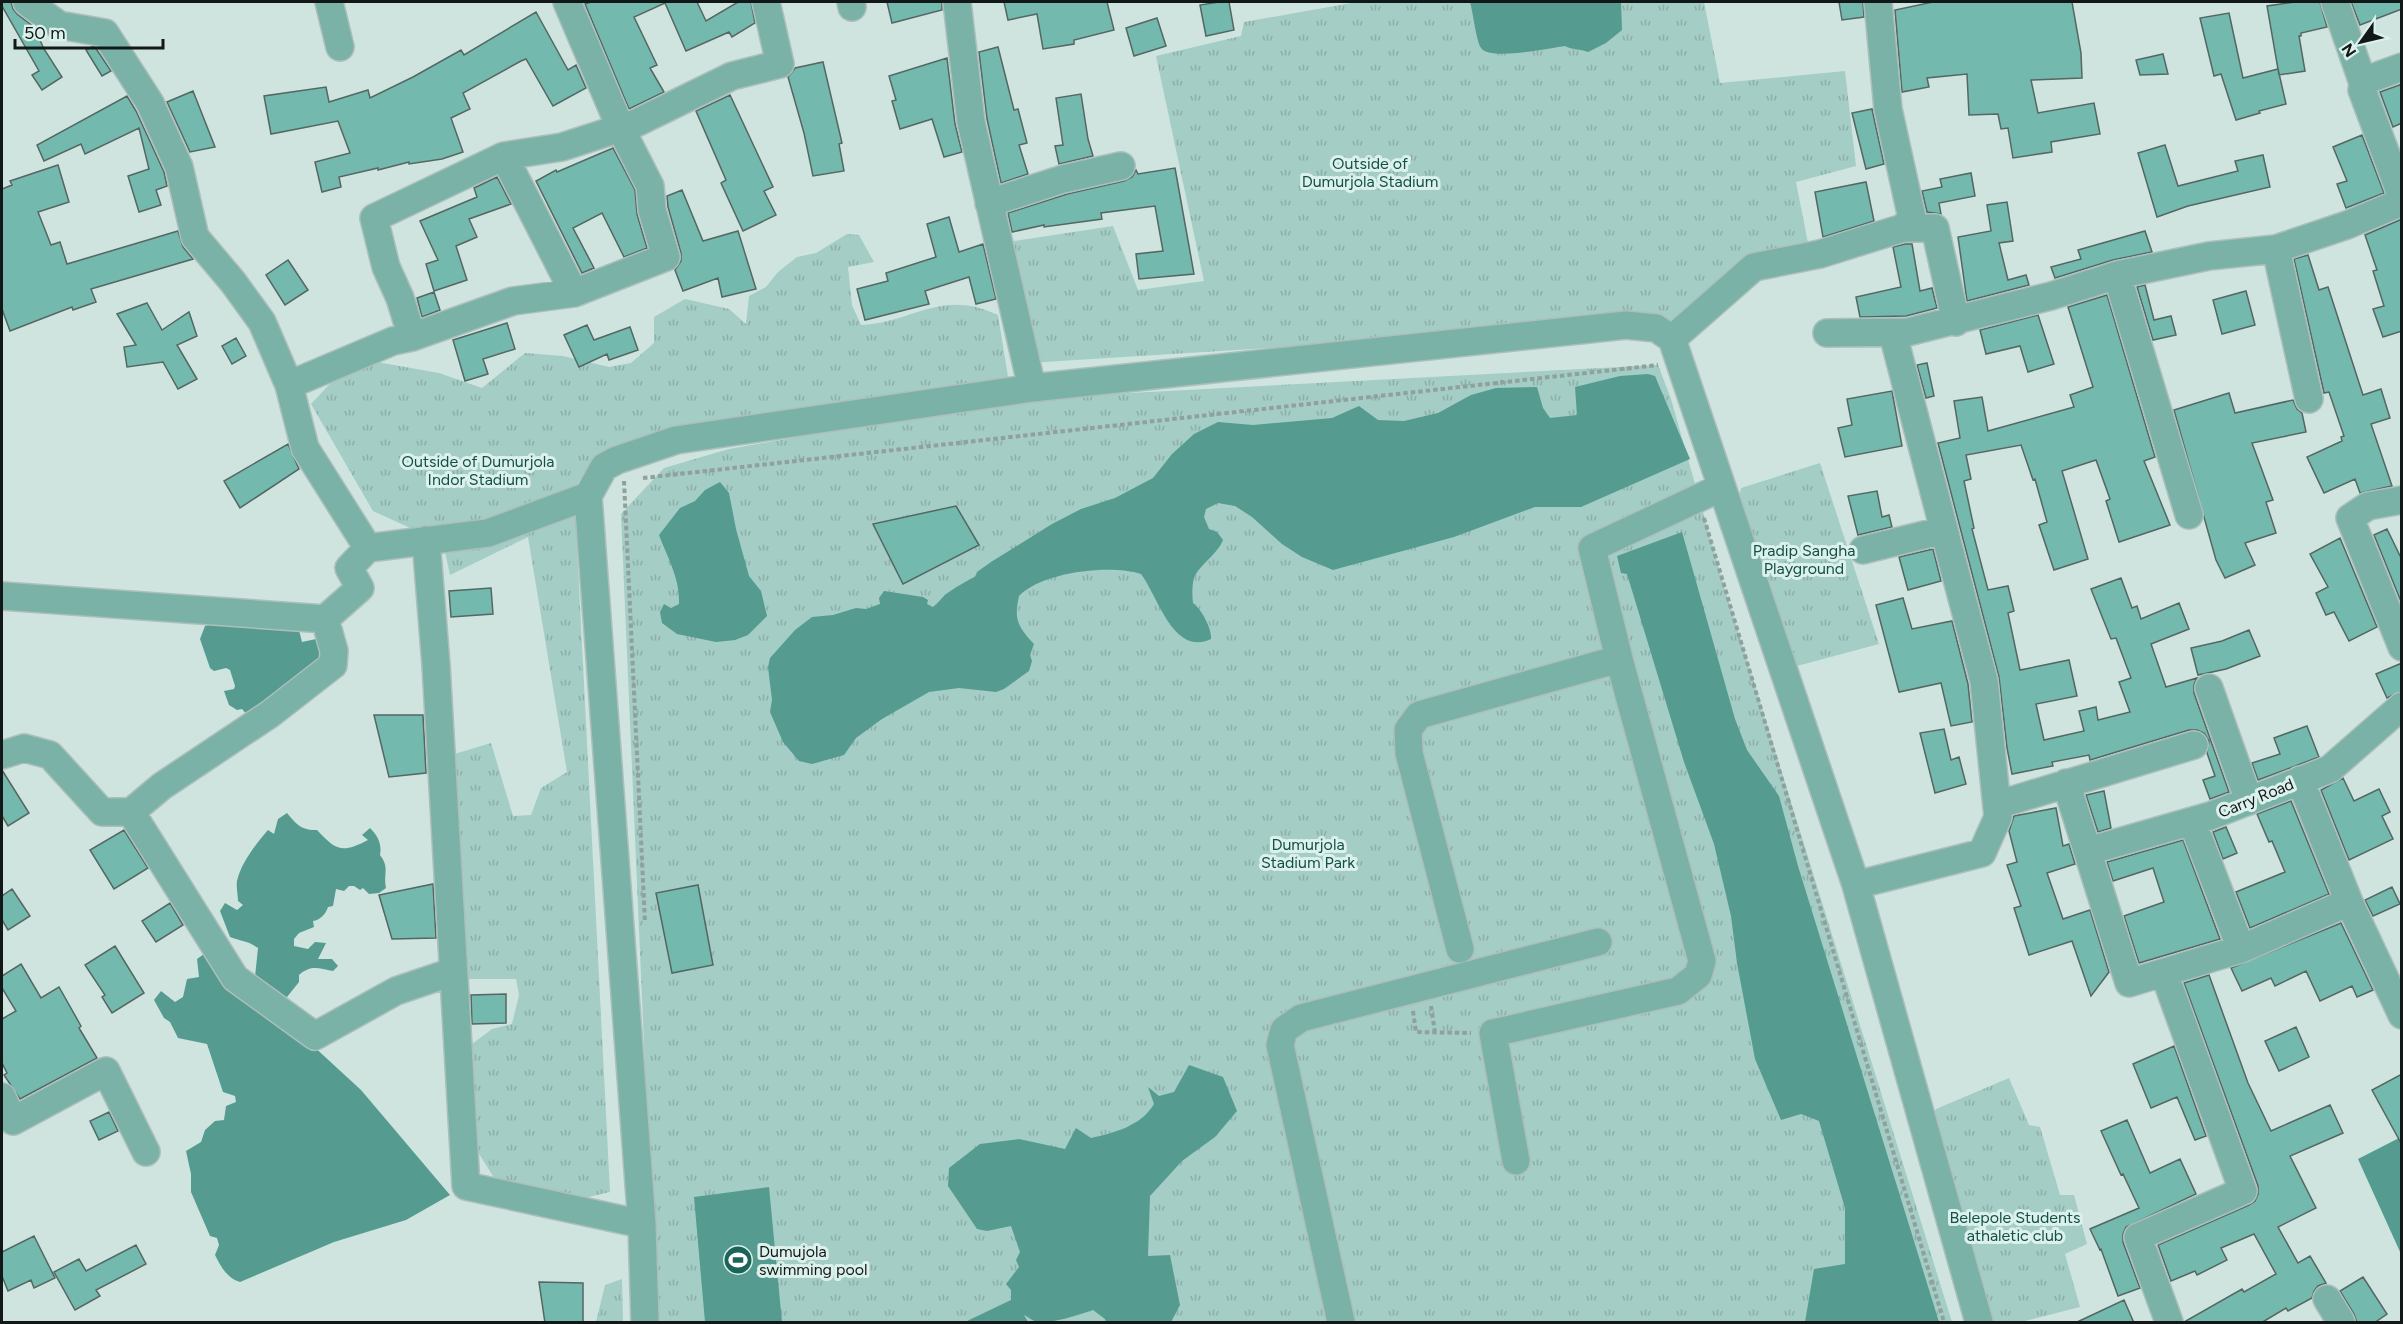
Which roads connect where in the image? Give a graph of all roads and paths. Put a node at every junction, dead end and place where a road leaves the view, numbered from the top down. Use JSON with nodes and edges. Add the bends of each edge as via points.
{"nodes":[{"id":1,"x":27,"y":2,"type":"edge"},
{"id":2,"x":329,"y":2,"type":"edge"},
{"id":3,"x":567,"y":2,"type":"edge"},
{"id":4,"x":766,"y":2,"type":"edge"},
{"id":5,"x":957,"y":2,"type":"edge"},
{"id":6,"x":1878,"y":2,"type":"edge"},
{"id":7,"x":2335,"y":2,"type":"edge"},
{"id":8,"x":340,"y":47,"type":"dead end"},
{"id":9,"x":2402,"y":67,"type":"edge"},
{"id":10,"x":2363,"y":83,"type":"junction"},
{"id":11,"x":620,"y":127,"type":"junction"},
{"id":12,"x":504,"y":156,"type":"junction"},
{"id":13,"x":1121,"y":166,"type":"dead end"},
{"id":14,"x":2402,"y":197,"type":"edge"},
{"id":15,"x":989,"y":202,"type":"junction"},
{"id":16,"x":2402,"y":202,"type":"edge"},
{"id":17,"x":1903,"y":228,"type":"junction"},
{"id":18,"x":2276,"y":249,"type":"junction"},
{"id":19,"x":2117,"y":275,"type":"junction"},
{"id":20,"x":574,"y":293,"type":"junction"},
{"id":21,"x":1956,"y":322,"type":"junction"},
{"id":22,"x":1827,"y":333,"type":"dead end"},
{"id":23,"x":1893,"y":334,"type":"junction"},
{"id":24,"x":412,"y":337,"type":"junction"},
{"id":25,"x":1672,"y":339,"type":"junction"},
{"id":26,"x":1662,"y":376,"type":"dead end"},
{"id":27,"x":289,"y":385,"type":"junction"},
{"id":28,"x":1032,"y":388,"type":"junction"},
{"id":29,"x":2309,"y":399,"type":"dead end"},
{"id":30,"x":636,"y":478,"type":"dead end"},
{"id":31,"x":624,"y":480,"type":"dead end"},
{"id":32,"x":1710,"y":492,"type":"junction"},
{"id":33,"x":588,"y":496,"type":"junction"},
{"id":34,"x":2402,"y":500,"type":"edge"},
{"id":35,"x":2189,"y":515,"type":"dead end"},
{"id":36,"x":1944,"y":530,"type":"junction"},
{"id":37,"x":426,"y":540,"type":"junction"},
{"id":38,"x":368,"y":548,"type":"junction"},
{"id":39,"x":1863,"y":550,"type":"dead end"},
{"id":40,"x":2,"y":596,"type":"edge"},
{"id":41,"x":325,"y":619,"type":"junction"},
{"id":42,"x":2402,"y":647,"type":"edge"},
{"id":43,"x":1619,"y":659,"type":"junction"},
{"id":44,"x":2209,"y":688,"type":"dead end"},
{"id":45,"x":2402,"y":706,"type":"edge"},
{"id":46,"x":2194,"y":745,"type":"dead end"},
{"id":47,"x":2,"y":755,"type":"edge"},
{"id":48,"x":2301,"y":780,"type":"junction"},
{"id":49,"x":2066,"y":783,"type":"junction"},
{"id":50,"x":2249,"y":801,"type":"junction"},
{"id":51,"x":1997,"y":805,"type":"junction"},
{"id":52,"x":131,"y":812,"type":"junction"},
{"id":53,"x":2192,"y":821,"type":"junction"},
{"id":54,"x":2088,"y":851,"type":"junction"},
{"id":55,"x":1856,"y":885,"type":"junction"},
{"id":56,"x":2349,"y":902,"type":"junction"},
{"id":57,"x":645,"y":931,"type":"dead end"},
{"id":58,"x":1598,"y":942,"type":"dead end"},
{"id":59,"x":1460,"y":949,"type":"dead end"},
{"id":60,"x":2241,"y":949,"type":"junction"},
{"id":61,"x":452,"y":972,"type":"junction"},
{"id":62,"x":2164,"y":973,"type":"junction"},
{"id":63,"x":1411,"y":989,"type":"junction"},
{"id":64,"x":2402,"y":1015,"type":"edge"},
{"id":65,"x":1493,"y":1033,"type":"junction"},
{"id":66,"x":2,"y":1097,"type":"edge"},
{"id":67,"x":146,"y":1152,"type":"dead end"},
{"id":68,"x":1516,"y":1161,"type":"dead end"},
{"id":69,"x":642,"y":1224,"type":"junction"},
{"id":70,"x":2327,"y":1299,"type":"dead end"},
{"id":71,"x":645,"y":1323,"type":"edge"},
{"id":72,"x":1341,"y":1323,"type":"edge"},
{"id":73,"x":1944,"y":1323,"type":"edge"},
{"id":74,"x":1978,"y":1323,"type":"edge"},
{"id":75,"x":2169,"y":1323,"type":"edge"},
{"id":76,"x":2341,"y":1323,"type":"edge"}],
"edges":[{"from":1,"to":27,"type":"street","via":[[59,25],[105,33],[123,59],[150,103],[179,167],[195,237],[262,322]]},
{"from":2,"to":8,"type":"street"},
{"from":3,"to":11,"type":"street"},
{"from":4,"to":11,"type":"street","via":[[780,64],[732,76]]},
{"from":5,"to":15,"type":"street","via":[[971,122]]},
{"from":6,"to":17,"type":"street","via":[[1888,109],[1912,218]]},
{"from":7,"to":10,"type":"street"},
{"from":9,"to":10,"type":"street"},
{"from":10,"to":14,"type":"street","via":[[2362,90]]},
{"from":11,"to":12,"type":"street","via":[[562,147]]},
{"from":11,"to":20,"type":"street","via":[[650,186],[652,210],[666,257]]},
{"from":12,"to":20,"type":"street"},
{"from":12,"to":24,"type":"street","via":[[374,218],[386,267]]},
{"from":13,"to":15,"type":"street"},
{"from":15,"to":28,"type":"street"},
{"from":16,"to":18,"type":"street"},
{"from":17,"to":21,"type":"street","via":[[1935,228]]},
{"from":17,"to":25,"type":"street","via":[[1820,254],[1754,267]]},
{"from":18,"to":19,"type":"street","via":[[2209,256]]},
{"from":18,"to":29,"type":"street"},
{"from":19,"to":21,"type":"street"},
{"from":19,"to":35,"type":"street"},
{"from":20,"to":24,"type":"street","via":[[513,301]]},
{"from":21,"to":23,"type":"street"},
{"from":22,"to":23,"type":"street"},
{"from":23,"to":36,"type":"street"},
{"from":24,"to":27,"type":"street","via":[[393,341]]},
{"from":25,"to":28,"type":"street","via":[[1656,328],[1626,325]]},
{"from":25,"to":32,"type":"street"},
{"from":26,"to":30,"type":"path","via":[[1659,365]]},
{"from":27,"to":38,"type":"street","via":[[305,448]]},
{"from":28,"to":33,"type":"street","via":[[676,440],[604,467]]},
{"from":31,"to":57,"type":"path"},
{"from":32,"to":43,"type":"street","via":[[1592,548]]},
{"from":32,"to":55,"type":"street"},
{"from":32,"to":73,"type":"path"},
{"from":33,"to":37,"type":"street","via":[[488,532]]},
{"from":33,"to":69,"type":"street"},
{"from":34,"to":42,"type":"street","via":[[2368,506],[2350,518]]},
{"from":36,"to":39,"type":"street"},
{"from":36,"to":51,"type":"street","via":[[1984,681]]},
{"from":37,"to":38,"type":"street"},
{"from":37,"to":61,"type":"street"},
{"from":38,"to":41,"type":"street","via":[[349,568],[360,588]]},
{"from":40,"to":41,"type":"street"},
{"from":41,"to":52,"type":"street","via":[[334,651],[333,665]]},
{"from":43,"to":59,"type":"street","via":[[1419,715],[1408,730],[1409,753]]},
{"from":43,"to":65,"type":"street","via":[[1702,961],[1698,975],[1678,990]]},
{"from":44,"to":50,"type":"street"},
{"from":45,"to":48,"type":"street","name":"Carry Road","via":[[2330,769]]},
{"from":46,"to":49,"type":"street"},
{"from":47,"to":52,"type":"street","via":[[24,748],[50,755],[102,813]]},
{"from":48,"to":50,"type":"street","name":"Carry Road"},
{"from":48,"to":56,"type":"street"},
{"from":49,"to":51,"type":"street"},
{"from":49,"to":54,"type":"street"},
{"from":50,"to":53,"type":"street","name":"Carry Road"},
{"from":51,"to":55,"type":"street","via":[[1998,817],[1982,853]]},
{"from":52,"to":61,"type":"street","via":[[235,978],[315,1036],[396,991]]},
{"from":53,"to":54,"type":"street","name":"Carry Road"},
{"from":53,"to":60,"type":"street"},
{"from":54,"to":62,"type":"street","via":[[2129,983]]},
{"from":55,"to":74,"type":"street"},
{"from":56,"to":60,"type":"street"},
{"from":56,"to":64,"type":"street"},
{"from":58,"to":63,"type":"street"},
{"from":60,"to":62,"type":"street"},
{"from":61,"to":69,"type":"street","via":[[466,1186]]},
{"from":62,"to":75,"type":"street","via":[[2243,1191],[2138,1237]]},
{"from":63,"to":65,"type":"path","via":[[1416,1032]]},
{"from":63,"to":72,"type":"street","via":[[1301,1018],[1284,1030],[1280,1045]]},
{"from":65,"to":68,"type":"street"},
{"from":66,"to":67,"type":"street","via":[[13,1120],[106,1071]]},
{"from":69,"to":71,"type":"street"},
{"from":70,"to":76,"type":"street"}]}
